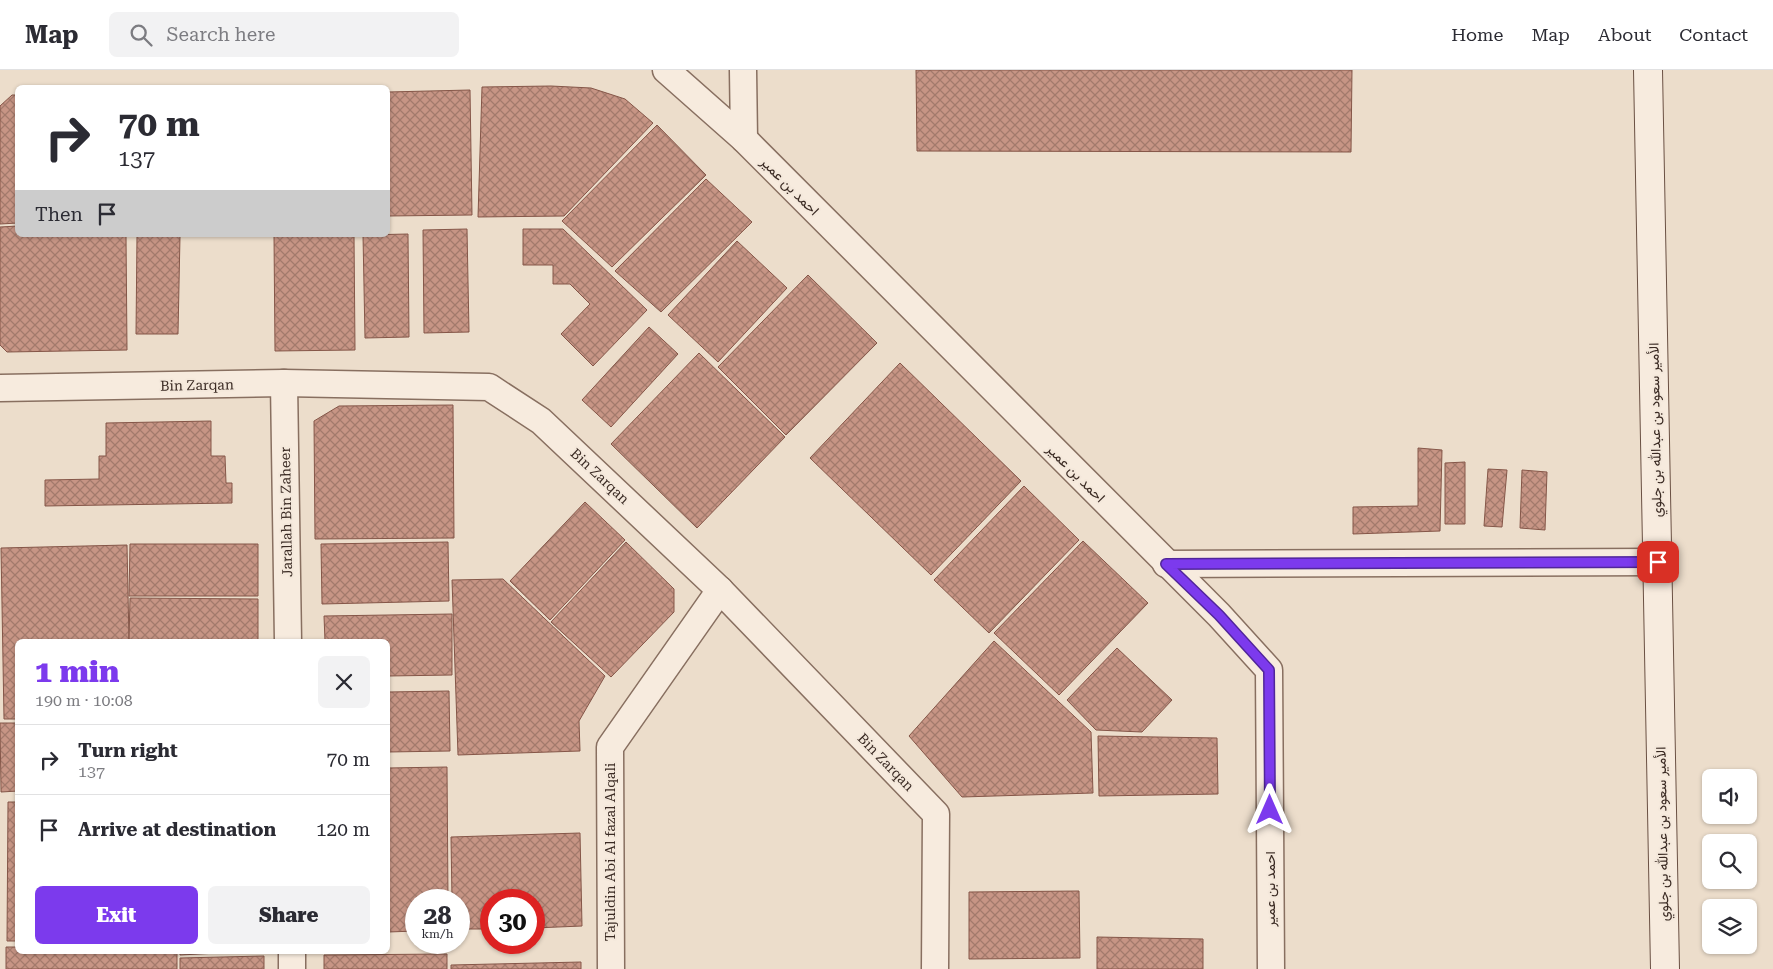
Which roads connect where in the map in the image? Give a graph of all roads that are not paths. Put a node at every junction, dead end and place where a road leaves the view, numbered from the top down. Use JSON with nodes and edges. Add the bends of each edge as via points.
{"nodes":[{"id":1,"x":666,"y":70,"type":"edge"},
{"id":2,"x":743,"y":70,"type":"edge"},
{"id":3,"x":1648,"y":70,"type":"edge"},
{"id":4,"x":744,"y":139,"type":"junction"},
{"id":5,"x":284,"y":383,"type":"junction"},
{"id":6,"x":0,"y":388,"type":"edge"},
{"id":7,"x":1658,"y":562,"type":"junction"},
{"id":8,"x":1166,"y":564,"type":"junction"},
{"id":9,"x":720,"y":590,"type":"junction"},
{"id":10,"x":288,"y":639,"type":"edge"},
{"id":11,"x":292,"y":954,"type":"edge"},
{"id":12,"x":292,"y":969,"type":"edge"},
{"id":13,"x":611,"y":969,"type":"edge"},
{"id":14,"x":935,"y":969,"type":"edge"},
{"id":15,"x":1271,"y":969,"type":"edge"},
{"id":16,"x":1665,"y":969,"type":"edge"}],
"edges":[{"from":1,"to":4,"type":"street","name":"احمد بن عمير"},
{"from":2,"to":4,"type":"street"},
{"from":3,"to":7,"type":"main road","name":"الأمير سعود بن عبدالله بن جلوي"},
{"from":4,"to":8,"type":"street","name":"احمد بن عمير"},
{"from":5,"to":6,"type":"street","name":"Bin Zarqan"},
{"from":5,"to":9,"type":"street","name":"Bin Zarqan","via":[[489,387],[542,421]]},
{"from":5,"to":10,"type":"street","name":"Jarallah Bin Zaheer"},
{"from":7,"to":8,"type":"street"},
{"from":7,"to":16,"type":"main road","name":"الأمير سعود بن عبدالله بن جلوي"},
{"from":8,"to":15,"type":"street","name":"احمد بن عمير","via":[[1269,670]]},
{"from":9,"to":13,"type":"street","name":"Tajuldin Abi Al fazal Alqali","via":[[610,747]]},
{"from":9,"to":14,"type":"street","name":"Bin Zarqan","via":[[936,814]]},
{"from":11,"to":12,"type":"street"}]}
